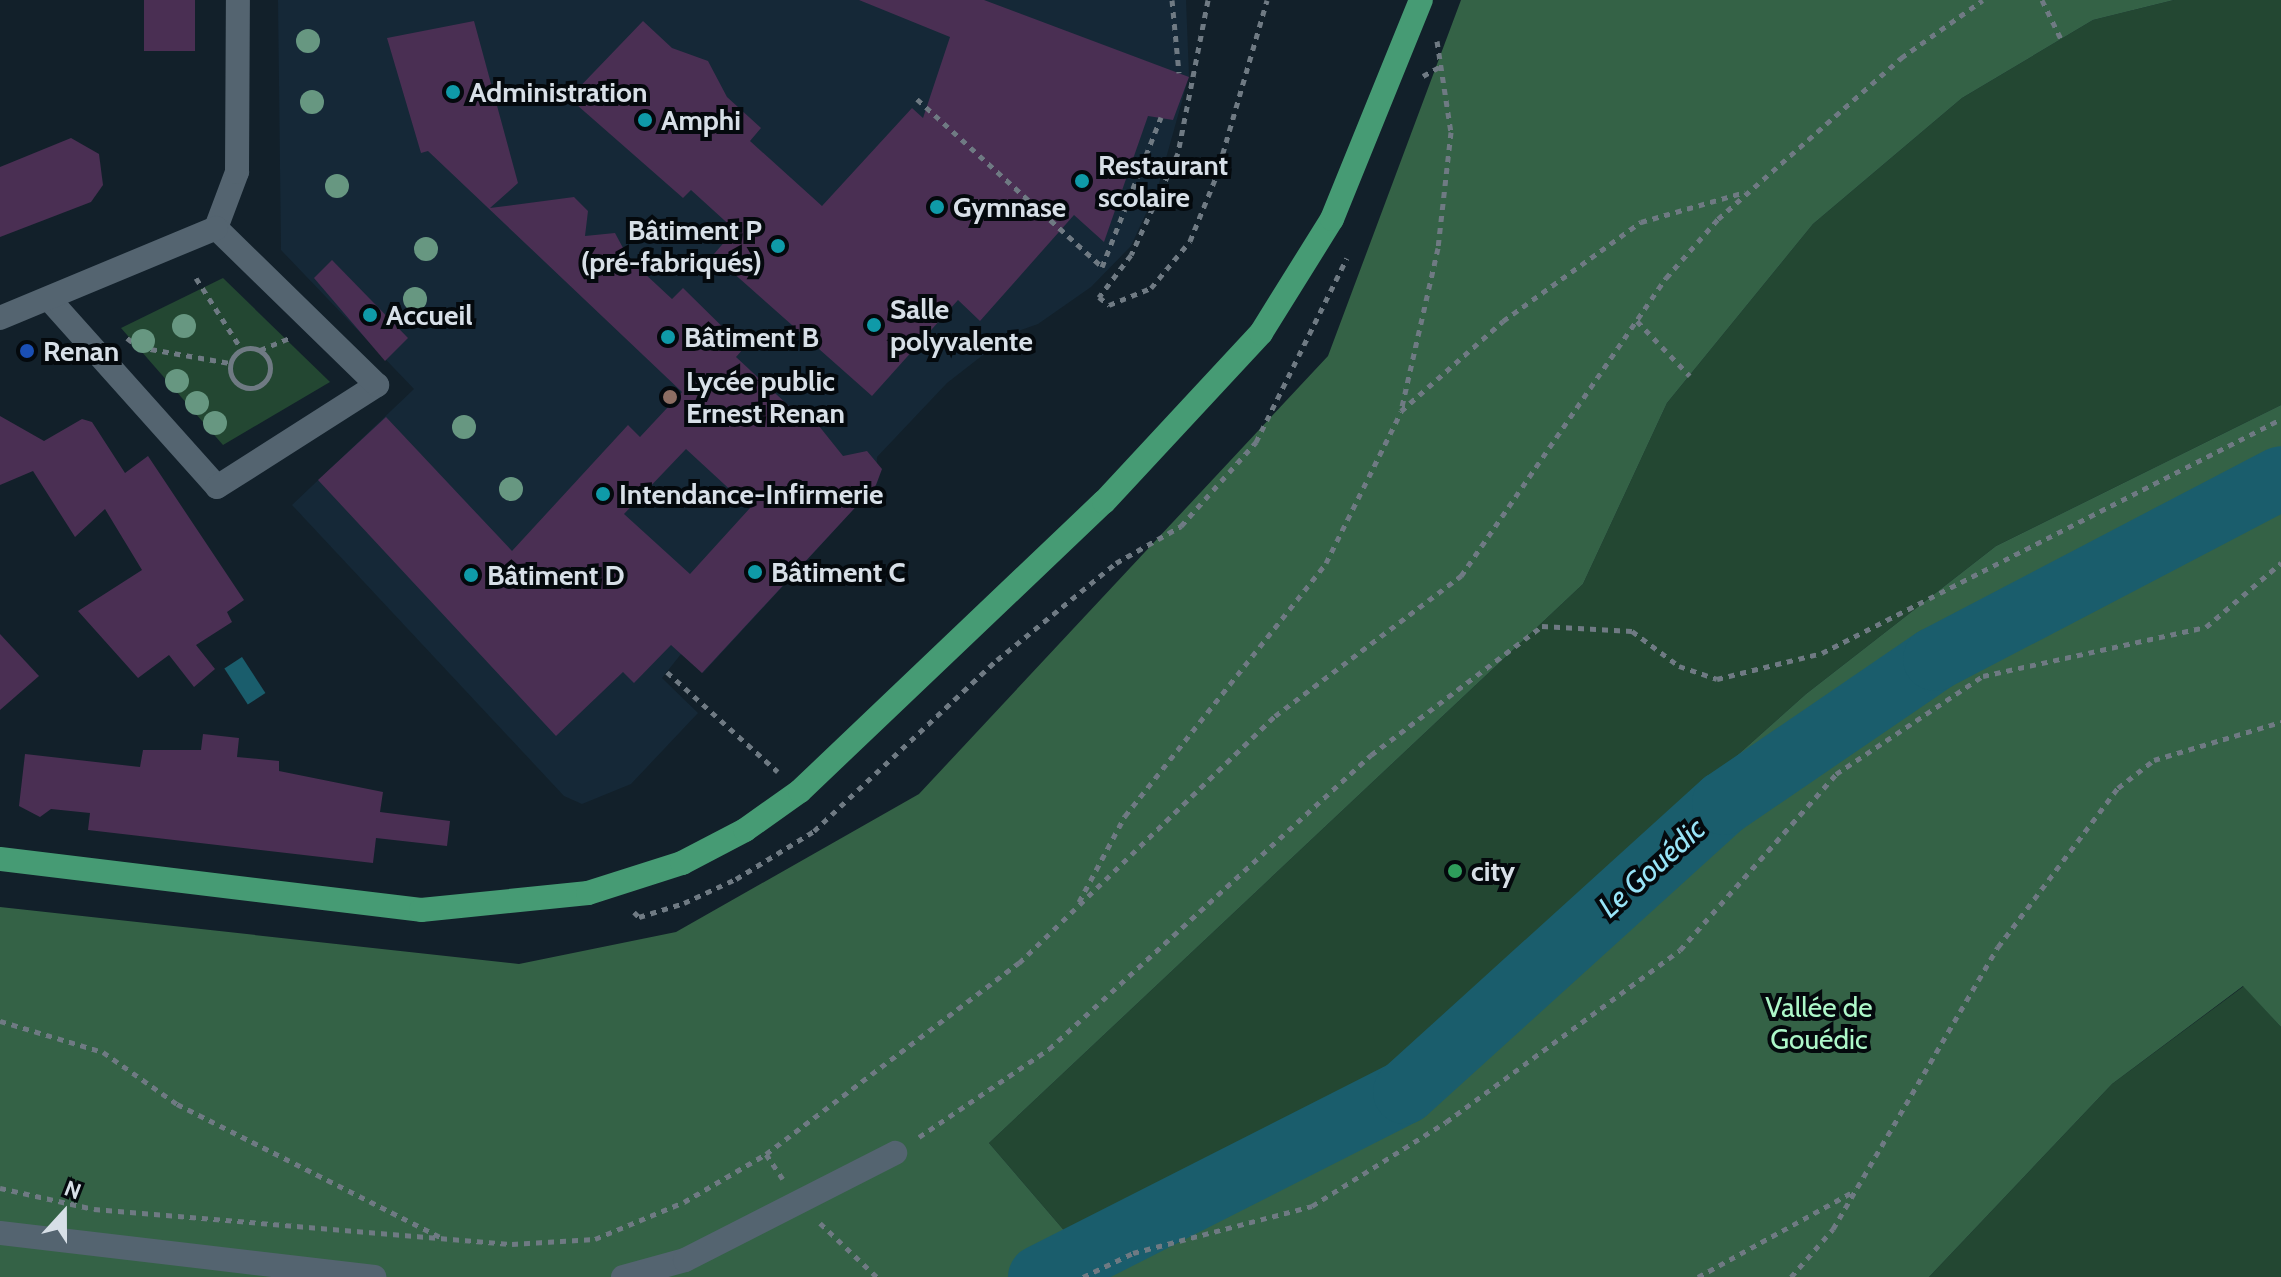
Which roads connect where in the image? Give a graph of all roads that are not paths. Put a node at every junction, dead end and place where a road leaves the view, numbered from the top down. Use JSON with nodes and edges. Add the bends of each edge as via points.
{"nodes":[{"id":1,"x":238,"y":0,"type":"edge"},
{"id":2,"x":1421,"y":0,"type":"edge"},
{"id":3,"x":216,"y":228,"type":"junction"},
{"id":4,"x":49,"y":299,"type":"junction"},
{"id":5,"x":0,"y":318,"type":"edge"},
{"id":6,"x":0,"y":859,"type":"edge"},
{"id":7,"x":895,"y":1153,"type":"road end"},
{"id":8,"x":0,"y":1233,"type":"edge"},
{"id":9,"x":374,"y":1277,"type":"edge"},
{"id":10,"x":623,"y":1277,"type":"edge"}],
"edges":[{"from":1,"to":3,"type":"street","via":[[237,172]]},
{"from":2,"to":6,"type":"main road","via":[[1332,219],[1261,333],[1104,502],[800,791],[682,863],[563,900],[421,910]]},
{"from":3,"to":4,"type":"street"},
{"from":3,"to":4,"type":"street","via":[[385,377],[217,487]]},
{"from":4,"to":5,"type":"street"},
{"from":7,"to":10,"type":"street","via":[[685,1260]]},
{"from":8,"to":9,"type":"street"}]}
